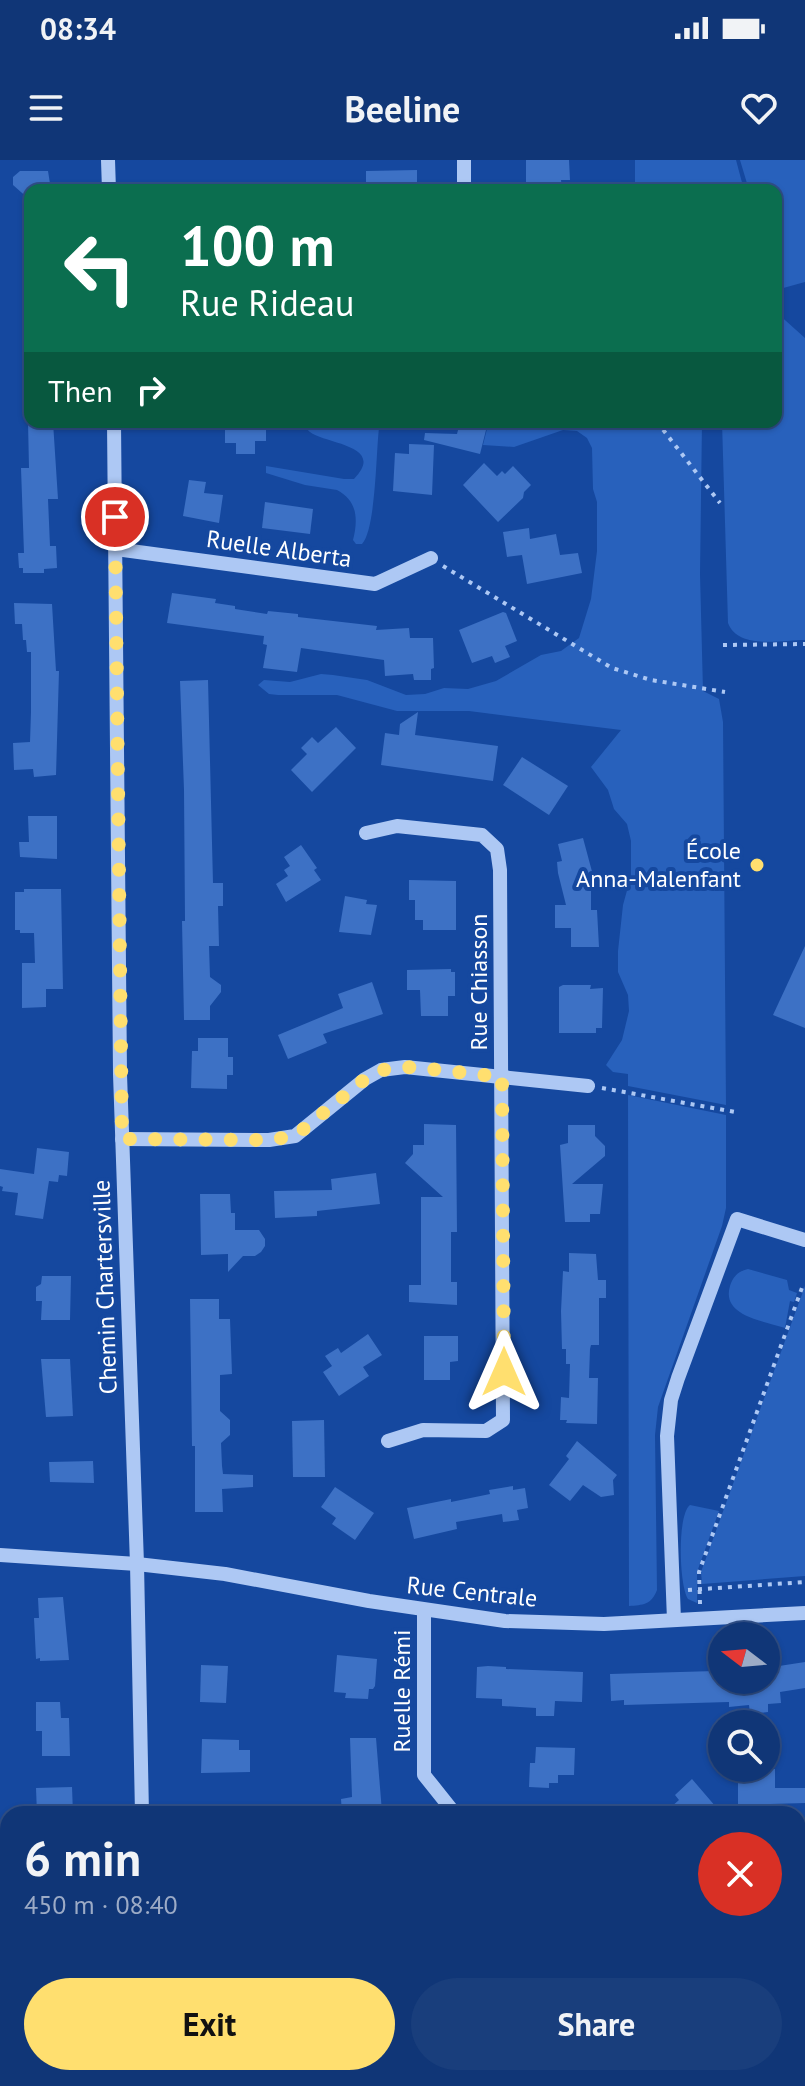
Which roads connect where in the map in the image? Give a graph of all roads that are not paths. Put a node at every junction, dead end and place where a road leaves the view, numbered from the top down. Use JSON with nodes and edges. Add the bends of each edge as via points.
{"nodes":[{"id":1,"x":108,"y":160,"type":"edge"},
{"id":2,"x":464,"y":160,"type":"edge"},
{"id":3,"x":109,"y":184,"type":"edge"},
{"id":4,"x":464,"y":184,"type":"edge"},
{"id":5,"x":114,"y":428,"type":"edge"},
{"id":6,"x":116,"y":549,"type":"junction"},
{"id":7,"x":431,"y":558,"type":"road end"},
{"id":8,"x":366,"y":833,"type":"dead end"},
{"id":9,"x":502,"y":1077,"type":"junction"},
{"id":10,"x":588,"y":1086,"type":"road end"},
{"id":11,"x":122,"y":1139,"type":"junction"},
{"id":12,"x":805,"y":1240,"type":"edge"},
{"id":13,"x":388,"y":1441,"type":"dead end"},
{"id":14,"x":0,"y":1555,"type":"edge"},
{"id":15,"x":137,"y":1564,"type":"junction"},
{"id":16,"x":424,"y":1610,"type":"junction"},
{"id":17,"x":805,"y":1613,"type":"edge"},
{"id":18,"x":674,"y":1620,"type":"junction"},
{"id":19,"x":142,"y":1806,"type":"edge"},
{"id":20,"x":449,"y":1806,"type":"edge"}],
"edges":[{"from":1,"to":3,"type":"street"},
{"from":2,"to":4,"type":"street"},
{"from":5,"to":6,"type":"street","name":"Chemin Chartersville"},
{"from":6,"to":7,"type":"street","name":"Ruelle Alberta","via":[[375,584]]},
{"from":6,"to":11,"type":"street","name":"Chemin Chartersville"},
{"from":8,"to":9,"type":"street","name":"Rue Chiasson","via":[[397,826],[482,835],[497,849]]},
{"from":9,"to":10,"type":"street"},
{"from":9,"to":11,"type":"street","via":[[412,1067],[381,1070],[295,1136]]},
{"from":9,"to":13,"type":"street","name":"Rue Chiasson","via":[[503,1420],[486,1431],[423,1430]]},
{"from":11,"to":15,"type":"street","name":"Chemin Chartersville"},
{"from":12,"to":18,"type":"street","via":[[737,1219],[678,1378],[667,1436]]},
{"from":14,"to":15,"type":"street","name":"Rue Centrale"},
{"from":15,"to":16,"type":"street","name":"Rue Centrale","via":[[225,1574]]},
{"from":15,"to":19,"type":"street","name":"Chemin Chartersville"},
{"from":16,"to":18,"type":"street","name":"Rue Centrale","via":[[505,1621]]},
{"from":16,"to":20,"type":"street","name":"Ruelle Rémi","via":[[424,1775]]},
{"from":17,"to":18,"type":"street","name":"Rue Centrale"}]}
